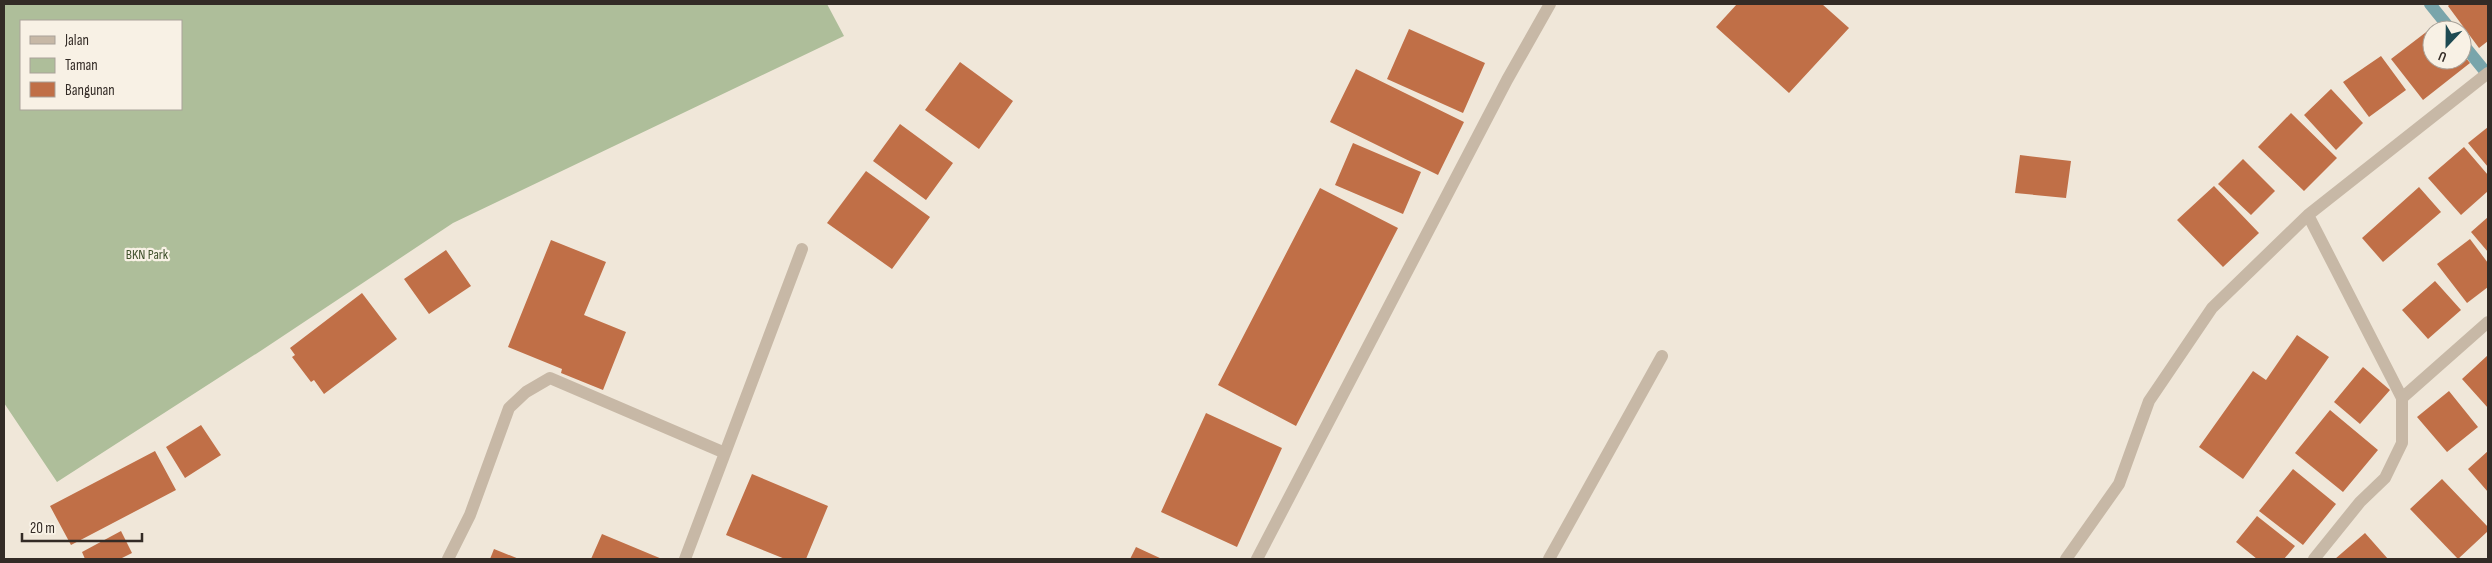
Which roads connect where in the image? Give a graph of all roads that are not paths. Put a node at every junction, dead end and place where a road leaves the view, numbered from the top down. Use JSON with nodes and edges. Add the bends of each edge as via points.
{"nodes":[{"id":1,"x":1550,"y":4,"type":"edge"},
{"id":2,"x":2488,"y":73,"type":"edge"},
{"id":3,"x":2308,"y":215,"type":"junction"},
{"id":4,"x":802,"y":249,"type":"dead end"},
{"id":5,"x":2488,"y":322,"type":"edge"},
{"id":6,"x":1662,"y":356,"type":"dead end"},
{"id":7,"x":2402,"y":398,"type":"junction"},
{"id":8,"x":725,"y":453,"type":"junction"},
{"id":9,"x":448,"y":559,"type":"edge"},
{"id":10,"x":685,"y":559,"type":"edge"},
{"id":11,"x":1257,"y":559,"type":"edge"},
{"id":12,"x":1549,"y":559,"type":"edge"},
{"id":13,"x":2066,"y":559,"type":"edge"},
{"id":14,"x":2314,"y":559,"type":"edge"}],
"edges":[{"from":1,"to":11,"type":"street","via":[[1507,80]]},
{"from":2,"to":3,"type":"street"},
{"from":3,"to":7,"type":"street"},
{"from":3,"to":13,"type":"street","via":[[2212,308],[2149,401],[2120,484]]},
{"from":4,"to":8,"type":"street"},
{"from":5,"to":7,"type":"street"},
{"from":6,"to":12,"type":"street"},
{"from":7,"to":14,"type":"street","via":[[2402,443],[2385,478],[2360,502]]},
{"from":8,"to":9,"type":"street","via":[[550,378],[526,392],[509,408],[470,515]]},
{"from":8,"to":10,"type":"street"}]}
